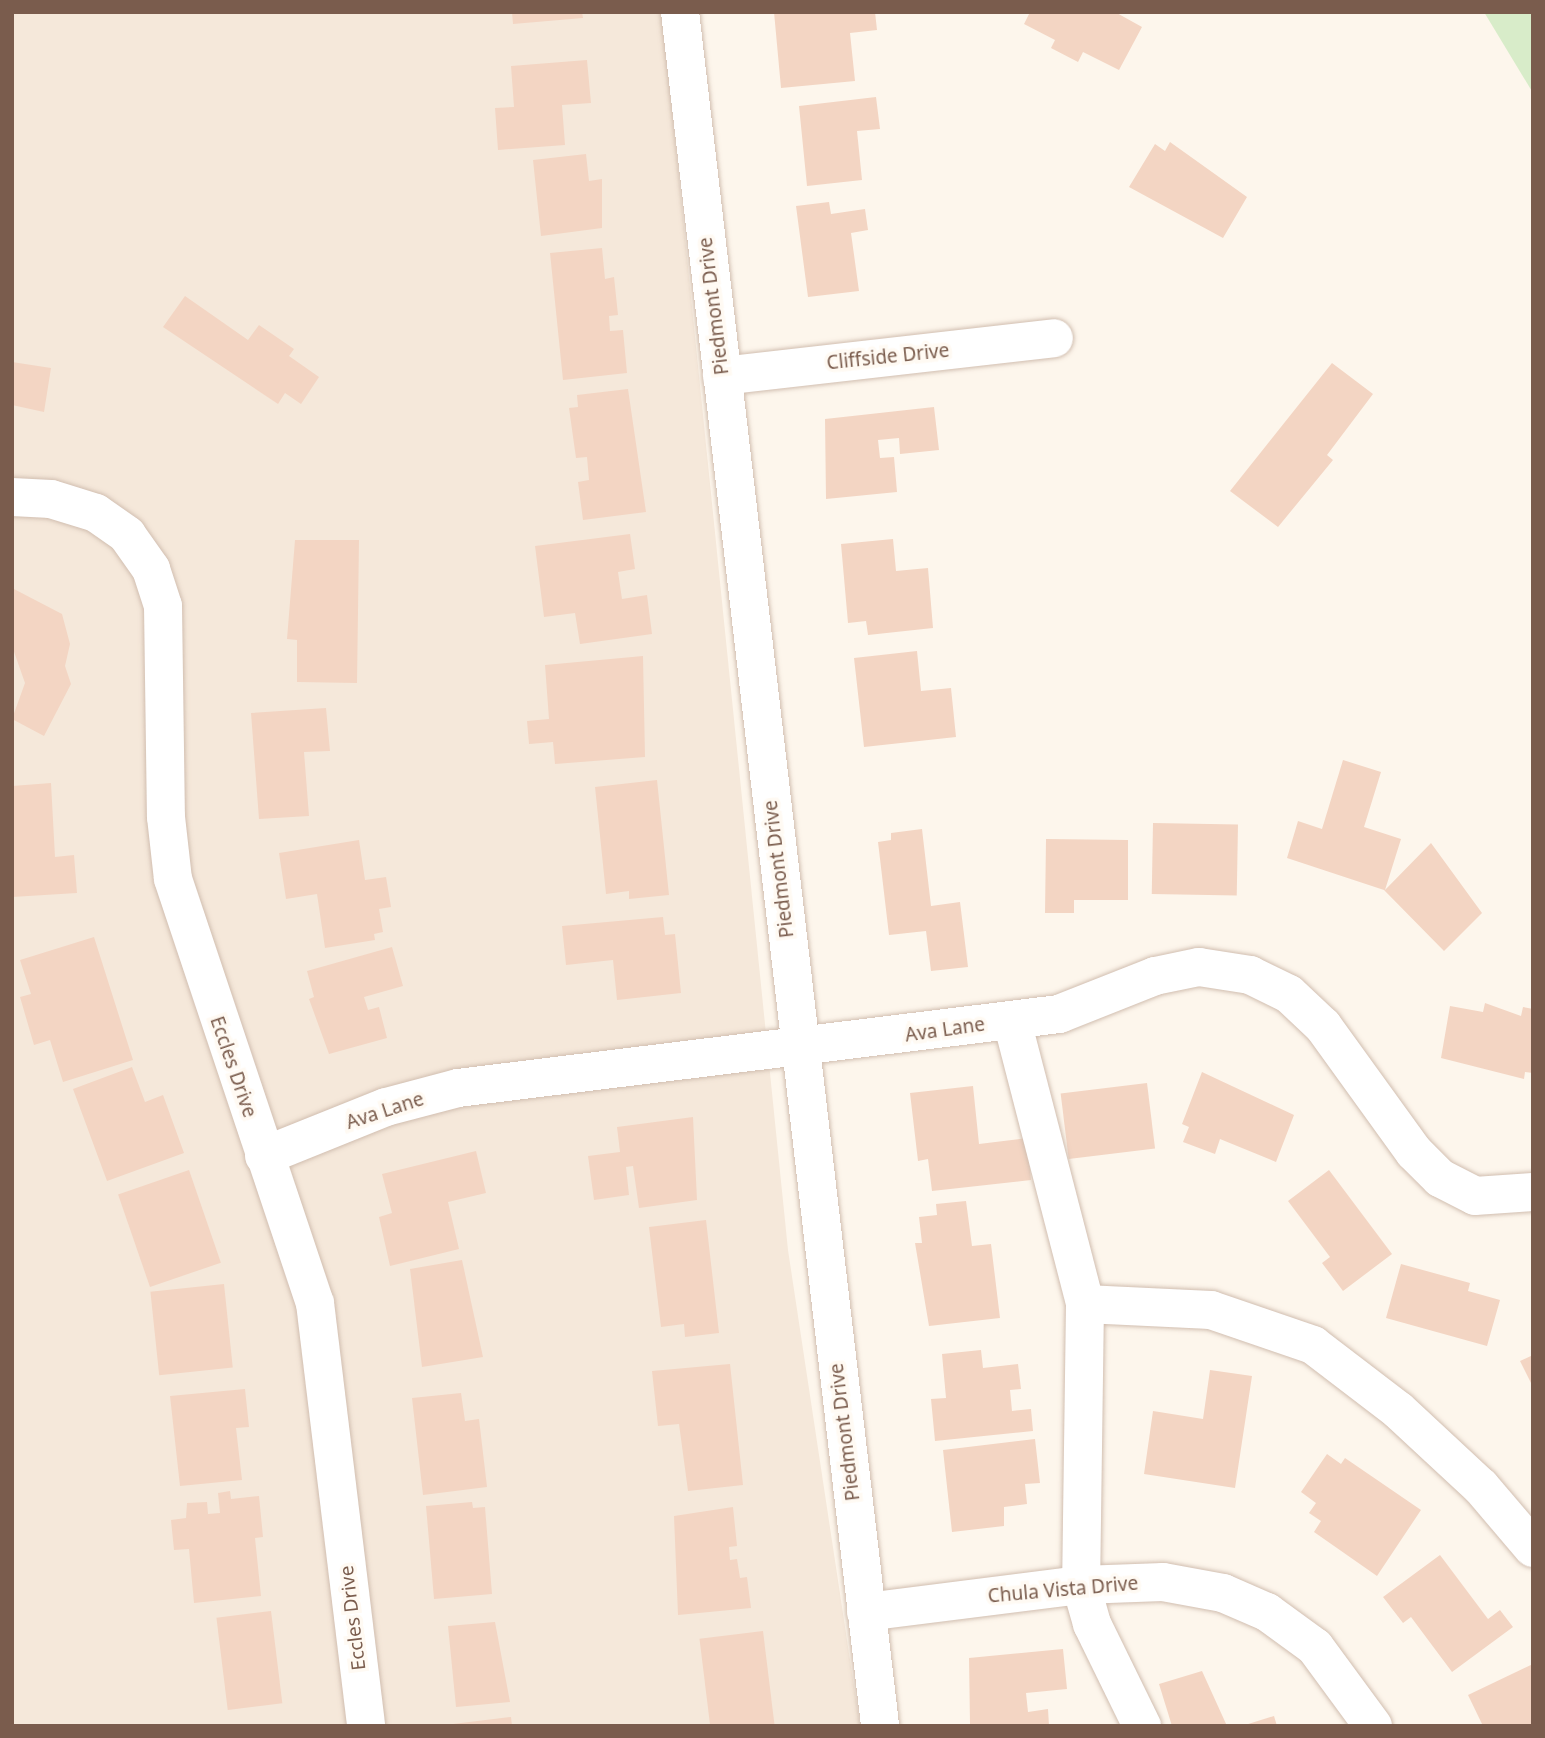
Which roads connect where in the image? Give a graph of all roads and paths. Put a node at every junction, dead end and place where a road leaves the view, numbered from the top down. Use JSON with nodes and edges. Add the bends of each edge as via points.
{"nodes":[{"id":1,"x":680,"y":12,"type":"edge"},
{"id":2,"x":1054,"y":338,"type":"dead end"},
{"id":3,"x":722,"y":376,"type":"junction"},
{"id":4,"x":12,"y":497,"type":"edge"},
{"id":5,"x":1012,"y":1021,"type":"junction"},
{"id":6,"x":799,"y":1049,"type":"junction"},
{"id":7,"x":264,"y":1156,"type":"junction"},
{"id":8,"x":1533,"y":1192,"type":"edge"},
{"id":9,"x":1085,"y":1304,"type":"junction"},
{"id":10,"x":1533,"y":1548,"type":"edge"},
{"id":11,"x":1081,"y":1585,"type":"junction"},
{"id":12,"x":866,"y":1612,"type":"junction"},
{"id":13,"x":366,"y":1726,"type":"edge"},
{"id":14,"x":880,"y":1726,"type":"edge"},
{"id":15,"x":1142,"y":1726,"type":"edge"},
{"id":16,"x":1373,"y":1726,"type":"edge"}],
"edges":[{"from":1,"to":3,"type":"street","name":"Piedmont Drive"},
{"from":2,"to":3,"type":"street","name":"Cliffside Drive"},
{"from":3,"to":6,"type":"street","name":"Piedmont Drive"},
{"from":4,"to":7,"type":"street","name":"Eccles Drive","via":[[51,499],[96,513],[127,535],[151,569],[168,636],[166,817],[173,879]]},
{"from":5,"to":6,"type":"street","name":"Ava Lane"},
{"from":5,"to":8,"type":"street","name":"Ava Lane","via":[[1096,1003],[1166,974],[1199,967],[1250,975],[1289,993],[1324,1026],[1414,1152],[1440,1178],[1475,1196]]},
{"from":5,"to":9,"type":"street"},
{"from":6,"to":7,"type":"street","name":"Ava Lane","via":[[458,1088],[386,1107]]},
{"from":6,"to":12,"type":"street","name":"Piedmont Drive"},
{"from":7,"to":13,"type":"street","name":"Eccles Drive","via":[[315,1303]]},
{"from":9,"to":10,"type":"street","via":[[1211,1310],[1313,1345],[1398,1410],[1480,1487]]},
{"from":9,"to":11,"type":"street"},
{"from":11,"to":12,"type":"street","name":"Chula Vista Drive"},
{"from":11,"to":15,"type":"street","via":[[1092,1624]]},
{"from":11,"to":16,"type":"street","name":"Chula Vista Drive","via":[[1163,1583],[1223,1593],[1266,1612],[1315,1647]]},
{"from":12,"to":14,"type":"street","name":"Piedmont Drive"}]}
